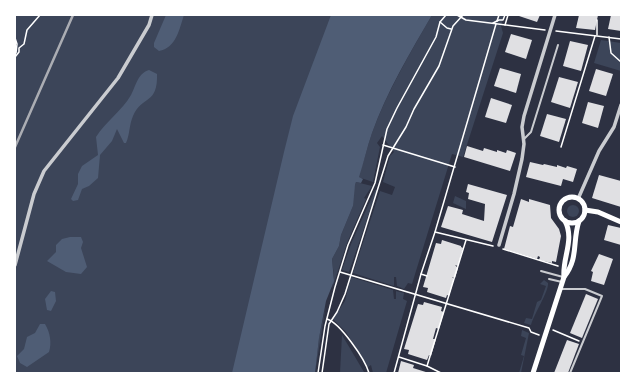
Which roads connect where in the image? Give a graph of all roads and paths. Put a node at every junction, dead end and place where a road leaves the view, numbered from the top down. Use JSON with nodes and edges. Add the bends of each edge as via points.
{"nodes":[{"id":1,"x":40,"y":15,"type":"edge"},
{"id":2,"x":152,"y":15,"type":"edge"},
{"id":3,"x":446,"y":15,"type":"edge"},
{"id":4,"x":456,"y":15,"type":"edge"},
{"id":5,"x":463,"y":15,"type":"edge"},
{"id":6,"x":499,"y":15,"type":"edge"},
{"id":7,"x":506,"y":15,"type":"edge"},
{"id":8,"x":555,"y":15,"type":"edge"},
{"id":9,"x":461,"y":18,"type":"junction"},
{"id":10,"x":597,"y":20,"type":"dead end"},
{"id":11,"x":497,"y":21,"type":"junction"},
{"id":12,"x":440,"y":22,"type":"junction"},
{"id":13,"x":493,"y":23,"type":"junction"},
{"id":14,"x":496,"y":24,"type":"junction"},
{"id":15,"x":505,"y":25,"type":"junction"},
{"id":16,"x":452,"y":29,"type":"junction"},
{"id":17,"x":550,"y":30,"type":"junction"},
{"id":18,"x":596,"y":36,"type":"junction"},
{"id":19,"x":609,"y":37,"type":"junction"},
{"id":20,"x":15,"y":38,"type":"edge"},
{"id":21,"x":621,"y":39,"type":"edge"},
{"id":22,"x":558,"y":45,"type":"dead end"},
{"id":23,"x":16,"y":56,"type":"edge"},
{"id":24,"x":621,"y":62,"type":"edge"},
{"id":25,"x":621,"y":105,"type":"edge"},
{"id":26,"x":523,"y":140,"type":"junction"},
{"id":27,"x":383,"y":145,"type":"junction"},
{"id":28,"x":561,"y":146,"type":"dead end"},
{"id":29,"x":393,"y":149,"type":"junction"},
{"id":30,"x":455,"y":167,"type":"junction"},
{"id":31,"x":578,"y":199,"type":"junction"},
{"id":32,"x":585,"y":210,"type":"junction"},
{"id":33,"x":565,"y":221,"type":"junction"},
{"id":34,"x":579,"y":221,"type":"junction"},
{"id":35,"x":621,"y":222,"type":"edge"},
{"id":36,"x":466,"y":240,"type":"dead end"},
{"id":37,"x":499,"y":245,"type":"dead end"},
{"id":38,"x":15,"y":265,"type":"edge"},
{"id":39,"x":541,"y":271,"type":"dead end"},
{"id":40,"x":340,"y":272,"type":"junction"},
{"id":41,"x":421,"y":274,"type":"junction"},
{"id":42,"x":350,"y":275,"type":"junction"},
{"id":43,"x":426,"y":276,"type":"dead end"},
{"id":44,"x":549,"y":279,"type":"dead end"},
{"id":45,"x":563,"y":280,"type":"junction"},
{"id":46,"x":560,"y":289,"type":"junction"},
{"id":47,"x":415,"y":294,"type":"junction"},
{"id":48,"x":447,"y":304,"type":"junction"},
{"id":49,"x":327,"y":319,"type":"junction"},
{"id":50,"x":332,"y":320,"type":"junction"},
{"id":51,"x":548,"y":328,"type":"junction"},
{"id":52,"x":545,"y":337,"type":"junction"},
{"id":53,"x":583,"y":342,"type":"junction"},
{"id":54,"x":399,"y":357,"type":"junction"},
{"id":55,"x":427,"y":366,"type":"junction"},
{"id":56,"x":318,"y":373,"type":"edge"},
{"id":57,"x":322,"y":373,"type":"edge"},
{"id":58,"x":369,"y":373,"type":"edge"},
{"id":59,"x":394,"y":373,"type":"edge"},
{"id":60,"x":441,"y":373,"type":"edge"},
{"id":61,"x":533,"y":373,"type":"edge"},
{"id":62,"x":570,"y":373,"type":"edge"}],
"edges":[{"from":1,"to":23,"type":"path","via":[[27,30],[24,44]]},
{"from":2,"to":38,"type":"street","via":[[149,25],[118,78],[44,171],[34,194]]},
{"from":3,"to":12,"type":"path"},
{"from":4,"to":9,"type":"path"},
{"from":5,"to":9,"type":"path"},
{"from":6,"to":11,"type":"path"},
{"from":7,"to":11,"type":"path","via":[[503,20]]},
{"from":7,"to":15,"type":"path"},
{"from":8,"to":17,"type":"street"},
{"from":9,"to":13,"type":"path"},
{"from":9,"to":16,"type":"path"},
{"from":10,"to":18,"type":"path"},
{"from":11,"to":13,"type":"path"},
{"from":12,"to":16,"type":"path"},
{"from":12,"to":27,"type":"path","via":[[436,37],[396,108]]},
{"from":13,"to":14,"type":"path"},
{"from":14,"to":15,"type":"path"},
{"from":14,"to":30,"type":"path"},
{"from":15,"to":17,"type":"path"},
{"from":16,"to":29,"type":"path","via":[[439,66]]},
{"from":17,"to":18,"type":"path"},
{"from":17,"to":26,"type":"street","via":[[524,116]]},
{"from":18,"to":19,"type":"path"},
{"from":18,"to":28,"type":"path"},
{"from":19,"to":21,"type":"path"},
{"from":19,"to":24,"type":"path","via":[[611,53]]},
{"from":20,"to":23,"type":"path"},
{"from":22,"to":26,"type":"lane","via":[[531,132]]},
{"from":25,"to":31,"type":"street","via":[[614,127],[599,151]]},
{"from":26,"to":37,"type":"street","via":[[522,159]]},
{"from":27,"to":29,"type":"path"},
{"from":27,"to":40,"type":"path","via":[[375,183],[348,246]]},
{"from":29,"to":30,"type":"path"},
{"from":29,"to":42,"type":"path","via":[[388,156]]},
{"from":30,"to":41,"type":"path"},
{"from":31,"to":32,"type":"main road"},
{"from":31,"to":33,"type":"main road","via":[[568,198],[561,204],[560,213]]},
{"from":32,"to":34,"type":"main road"},
{"from":32,"to":35,"type":"main road","via":[[598,212]]},
{"from":33,"to":34,"type":"main road"},
{"from":33,"to":45,"type":"main road","via":[[569,245],[563,268]]},
{"from":34,"to":45,"type":"main road","via":[[574,258]]},
{"from":36,"to":48,"type":"path"},
{"from":39,"to":45,"type":"lane"},
{"from":40,"to":42,"type":"path"},
{"from":40,"to":49,"type":"path"},
{"from":41,"to":43,"type":"path"},
{"from":41,"to":47,"type":"path"},
{"from":42,"to":47,"type":"path"},
{"from":42,"to":50,"type":"path","via":[[342,302]]},
{"from":44,"to":45,"type":"lane"},
{"from":45,"to":46,"type":"main road"},
{"from":46,"to":51,"type":"main road"},
{"from":46,"to":53,"type":"lane","via":[[585,289],[602,296]]},
{"from":47,"to":48,"type":"path"},
{"from":47,"to":54,"type":"path"},
{"from":48,"to":52,"type":"path","via":[[529,328],[531,332]]},
{"from":48,"to":55,"type":"path"},
{"from":49,"to":50,"type":"path"},
{"from":49,"to":56,"type":"path"},
{"from":50,"to":57,"type":"path","via":[[329,324]]},
{"from":50,"to":58,"type":"path","via":[[345,334]]},
{"from":51,"to":52,"type":"main road"},
{"from":51,"to":53,"type":"path"},
{"from":52,"to":61,"type":"main road"},
{"from":53,"to":62,"type":"lane"},
{"from":54,"to":55,"type":"path"},
{"from":54,"to":59,"type":"path"},
{"from":55,"to":60,"type":"path"}]}
